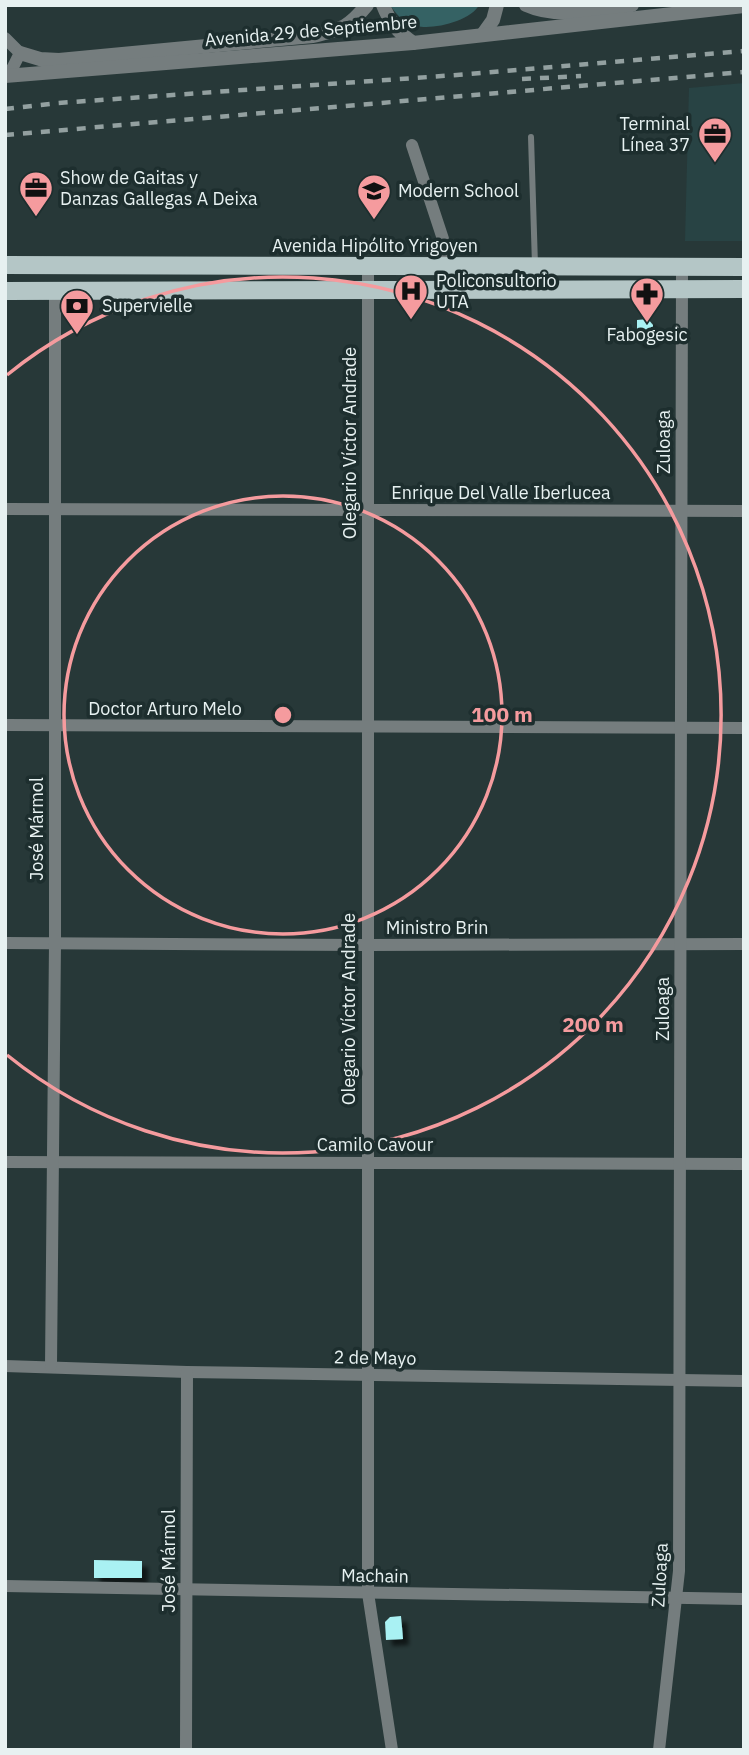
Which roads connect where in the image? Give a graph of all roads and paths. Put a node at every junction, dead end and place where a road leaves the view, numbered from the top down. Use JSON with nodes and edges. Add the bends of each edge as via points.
{"nodes":[{"id":1,"x":367,"y":5,"type":"edge"},
{"id":2,"x":383,"y":5,"type":"edge"},
{"id":3,"x":497,"y":5,"type":"edge"},
{"id":4,"x":526,"y":5,"type":"edge"},
{"id":5,"x":632,"y":5,"type":"edge"},
{"id":6,"x":744,"y":6,"type":"edge"},
{"id":7,"x":483,"y":34,"type":"junction"},
{"id":8,"x":5,"y":38,"type":"edge"},
{"id":9,"x":413,"y":43,"type":"junction"},
{"id":10,"x":20,"y":53,"type":"junction"},
{"id":11,"x":5,"y":74,"type":"edge"},
{"id":12,"x":531,"y":137,"type":"dead end"},
{"id":13,"x":412,"y":145,"type":"dead end"},
{"id":14,"x":5,"y":265,"type":"edge"},
{"id":15,"x":536,"y":267,"type":"junction"},
{"id":16,"x":682,"y":267,"type":"junction"},
{"id":17,"x":744,"y":267,"type":"edge"},
{"id":18,"x":368,"y":268,"type":"junction"},
{"id":19,"x":448,"y":268,"type":"junction"},
{"id":20,"x":744,"y":289,"type":"edge"},
{"id":21,"x":55,"y":290,"type":"junction"},
{"id":22,"x":682,"y":290,"type":"junction"},
{"id":23,"x":5,"y":291,"type":"edge"},
{"id":24,"x":367,"y":291,"type":"junction"},
{"id":25,"x":5,"y":509,"type":"edge"},
{"id":26,"x":54,"y":509,"type":"junction"},
{"id":27,"x":368,"y":511,"type":"junction"},
{"id":28,"x":682,"y":511,"type":"junction"},
{"id":29,"x":744,"y":511,"type":"edge"},
{"id":30,"x":5,"y":725,"type":"edge"},
{"id":31,"x":54,"y":726,"type":"junction"},
{"id":32,"x":367,"y":728,"type":"junction"},
{"id":33,"x":679,"y":728,"type":"junction"},
{"id":34,"x":744,"y":728,"type":"edge"},
{"id":35,"x":5,"y":943,"type":"edge"},
{"id":36,"x":55,"y":943,"type":"junction"},
{"id":37,"x":744,"y":944,"type":"edge"},
{"id":38,"x":368,"y":945,"type":"junction"},
{"id":39,"x":681,"y":945,"type":"junction"},
{"id":40,"x":5,"y":1162,"type":"edge"},
{"id":41,"x":52,"y":1162,"type":"junction"},
{"id":42,"x":366,"y":1162,"type":"junction"},
{"id":43,"x":680,"y":1164,"type":"junction"},
{"id":44,"x":744,"y":1164,"type":"edge"},
{"id":45,"x":5,"y":1366,"type":"edge"},
{"id":46,"x":51,"y":1366,"type":"junction"},
{"id":47,"x":187,"y":1372,"type":"junction"},
{"id":48,"x":368,"y":1376,"type":"junction"},
{"id":49,"x":744,"y":1381,"type":"edge"},
{"id":50,"x":678,"y":1382,"type":"junction"},
{"id":51,"x":5,"y":1586,"type":"edge"},
{"id":52,"x":187,"y":1590,"type":"junction"},
{"id":53,"x":369,"y":1593,"type":"junction"},
{"id":54,"x":677,"y":1597,"type":"junction"},
{"id":55,"x":744,"y":1599,"type":"edge"},
{"id":56,"x":186,"y":1750,"type":"edge"},
{"id":57,"x":392,"y":1750,"type":"edge"},
{"id":58,"x":659,"y":1750,"type":"edge"}],
"edges":[{"from":1,"to":10,"type":"street","name":"Avenida 29 de Septiembre","via":[[340,30],[313,36],[59,60]]},
{"from":2,"to":9,"type":"street","via":[[394,27]]},
{"from":3,"to":7,"type":"street"},
{"from":4,"to":5,"type":"street","via":[[565,13]]},
{"from":6,"to":7,"type":"street","name":"Avenida 29 de Septiembre"},
{"from":7,"to":9,"type":"street","name":"Avenida 29 de Septiembre"},
{"from":8,"to":10,"type":"street"},
{"from":9,"to":11,"type":"street","name":"Avenida 29 de Septiembre"},
{"from":10,"to":11,"type":"street"},
{"from":12,"to":15,"type":"lane"},
{"from":13,"to":19,"type":"street"},
{"from":14,"to":18,"type":"main road","name":"Avenida Hipólito Yrigoyen"},
{"from":15,"to":16,"type":"main road","name":"Avenida Hipólito Yrigoyen"},
{"from":15,"to":19,"type":"main road","name":"Avenida Hipólito Yrigoyen"},
{"from":16,"to":17,"type":"main road","name":"Avenida Hipólito Yrigoyen"},
{"from":16,"to":22,"type":"street","name":"Zuloaga"},
{"from":18,"to":19,"type":"main road","name":"Avenida Hipólito Yrigoyen"},
{"from":18,"to":24,"type":"street","name":"Olegario Víctor Andrade"},
{"from":20,"to":22,"type":"main road"},
{"from":21,"to":23,"type":"main road"},
{"from":21,"to":24,"type":"main road"},
{"from":21,"to":26,"type":"street","name":"José Mármol"},
{"from":22,"to":24,"type":"main road"},
{"from":22,"to":28,"type":"street","name":"Zuloaga"},
{"from":24,"to":27,"type":"street","name":"Olegario Víctor Andrade"},
{"from":25,"to":26,"type":"street","name":"Enrique Del Valle Iberlucea"},
{"from":26,"to":27,"type":"street","name":"Enrique Del Valle Iberlucea"},
{"from":26,"to":31,"type":"street","name":"José Mármol"},
{"from":27,"to":28,"type":"street","name":"Enrique Del Valle Iberlucea"},
{"from":27,"to":32,"type":"street","name":"Olegario Víctor Andrade"},
{"from":28,"to":29,"type":"street","name":"Enrique Del Valle Iberlucea"},
{"from":28,"to":33,"type":"street","name":"Zuloaga"},
{"from":30,"to":31,"type":"street","name":"Doctor Arturo Melo"},
{"from":31,"to":32,"type":"street","name":"Doctor Arturo Melo"},
{"from":31,"to":36,"type":"street","name":"José Mármol"},
{"from":32,"to":33,"type":"street","name":"Doctor Arturo Melo"},
{"from":32,"to":38,"type":"street","name":"Olegario Víctor Andrade"},
{"from":33,"to":34,"type":"street","name":"Doctor Arturo Melo"},
{"from":33,"to":39,"type":"street","name":"Zuloaga"},
{"from":35,"to":36,"type":"street","name":"Ministro Brin"},
{"from":36,"to":38,"type":"street","name":"Ministro Brin"},
{"from":36,"to":41,"type":"street","name":"José Mármol"},
{"from":37,"to":39,"type":"street","name":"Ministro Brin"},
{"from":38,"to":39,"type":"street","name":"Ministro Brin"},
{"from":38,"to":42,"type":"street","name":"Olegario Víctor Andrade"},
{"from":39,"to":43,"type":"street","name":"Zuloaga"},
{"from":40,"to":41,"type":"street","name":"Camilo Cavour"},
{"from":41,"to":42,"type":"street","name":"Camilo Cavour"},
{"from":41,"to":46,"type":"street","name":"José Mármol"},
{"from":42,"to":43,"type":"street","name":"Camilo Cavour"},
{"from":42,"to":48,"type":"street","name":"Olegario Víctor Andrade"},
{"from":43,"to":44,"type":"street","name":"Camilo Cavour"},
{"from":43,"to":50,"type":"street","name":"Zuloaga"},
{"from":45,"to":46,"type":"street","name":"2 de Mayo"},
{"from":46,"to":47,"type":"street","name":"2 de Mayo"},
{"from":47,"to":48,"type":"street","name":"2 de Mayo"},
{"from":47,"to":52,"type":"street","name":"José Mármol"},
{"from":48,"to":50,"type":"street","name":"2 de Mayo"},
{"from":48,"to":53,"type":"street","name":"Olegario Víctor Andrade"},
{"from":49,"to":50,"type":"street","name":"2 de Mayo"},
{"from":50,"to":54,"type":"street","name":"Zuloaga"},
{"from":51,"to":52,"type":"street","name":"Machain"},
{"from":52,"to":53,"type":"street","name":"Machain"},
{"from":52,"to":56,"type":"street","name":"José Mármol"},
{"from":53,"to":54,"type":"street","name":"Machain"},
{"from":53,"to":57,"type":"street","name":"Olegario Víctor Andrade"},
{"from":54,"to":55,"type":"street","name":"Machain"},
{"from":54,"to":58,"type":"street","name":"Zuloaga"}]}
